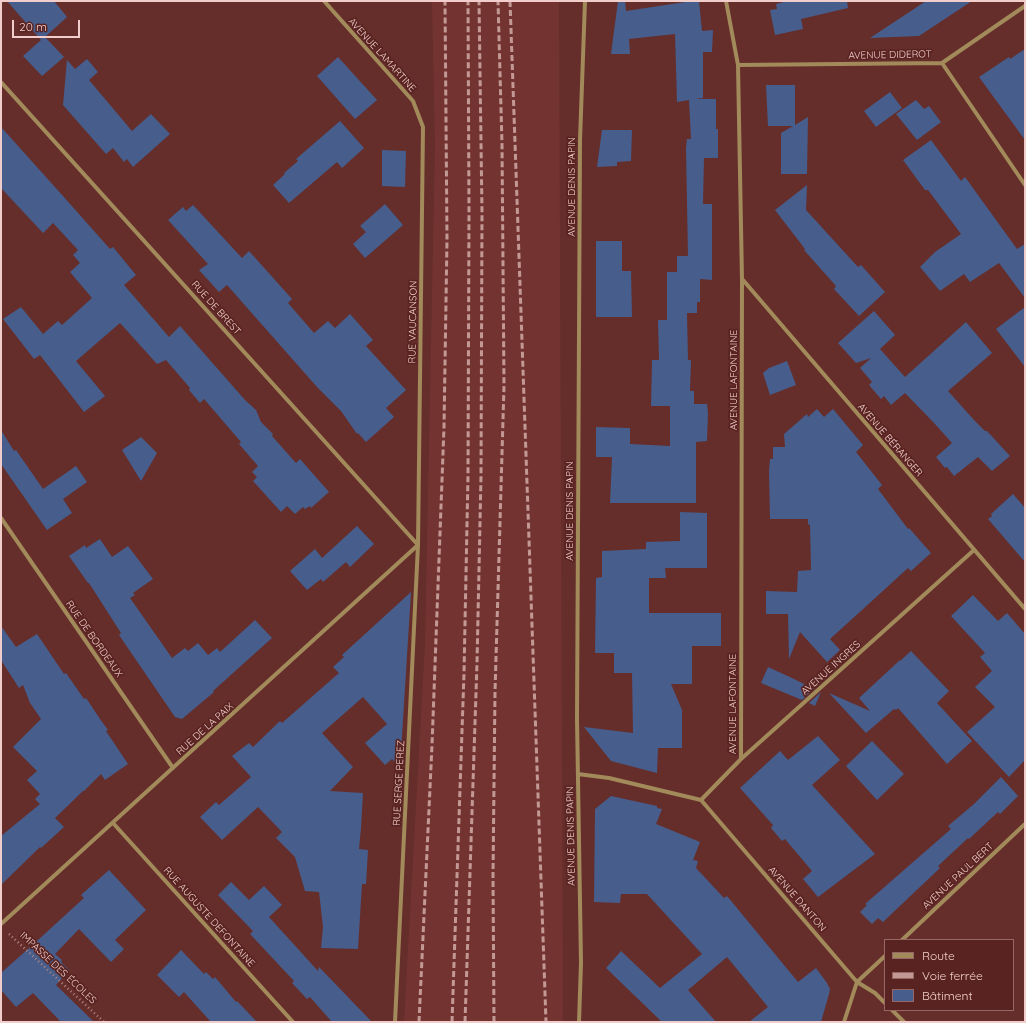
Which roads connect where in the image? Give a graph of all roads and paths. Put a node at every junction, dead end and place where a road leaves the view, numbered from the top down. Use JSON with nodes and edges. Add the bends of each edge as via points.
{"nodes":[{"id":1,"x":324,"y":1,"type":"edge"},
{"id":2,"x":585,"y":1,"type":"edge"},
{"id":3,"x":726,"y":1,"type":"edge"},
{"id":4,"x":1025,"y":6,"type":"edge"},
{"id":5,"x":942,"y":63,"type":"junction"},
{"id":6,"x":738,"y":65,"type":"junction"},
{"id":7,"x":1,"y":82,"type":"edge"},
{"id":8,"x":413,"y":101,"type":"joint"},
{"id":9,"x":1025,"y":185,"type":"edge"},
{"id":10,"x":742,"y":280,"type":"junction"},
{"id":11,"x":1,"y":518,"type":"edge"},
{"id":12,"x":418,"y":545,"type":"junction"},
{"id":13,"x":974,"y":550,"type":"junction"},
{"id":14,"x":1025,"y":609,"type":"edge"},
{"id":15,"x":741,"y":759,"type":"junction"},
{"id":16,"x":173,"y":768,"type":"junction"},
{"id":17,"x":578,"y":774,"type":"junction"},
{"id":18,"x":701,"y":800,"type":"junction"},
{"id":19,"x":112,"y":823,"type":"junction"},
{"id":20,"x":1025,"y":824,"type":"edge"},
{"id":21,"x":1,"y":924,"type":"edge"},
{"id":22,"x":7,"y":932,"type":"dead end"},
{"id":23,"x":903,"y":939,"type":"edge"},
{"id":24,"x":884,"y":957,"type":"edge"},
{"id":25,"x":857,"y":982,"type":"junction"},
{"id":26,"x":884,"y":1002,"type":"edge"},
{"id":27,"x":893,"y":1011,"type":"edge"},
{"id":28,"x":104,"y":1022,"type":"edge"},
{"id":29,"x":293,"y":1022,"type":"edge"},
{"id":30,"x":395,"y":1022,"type":"edge"},
{"id":31,"x":579,"y":1022,"type":"edge"},
{"id":32,"x":844,"y":1022,"type":"edge"},
{"id":33,"x":904,"y":1022,"type":"edge"}],
"edges":[{"from":1,"to":8,"type":"street","name":"AVENUE LAMARTINE"},
{"from":2,"to":17,"type":"street","name":"AVENUE DENIS PAPIN","via":[[580,140]]},
{"from":3,"to":6,"type":"street","name":"AVENUE LAFONTAINE"},
{"from":4,"to":5,"type":"street","name":"AVENUE DIDEROT"},
{"from":5,"to":6,"type":"street","name":"AVENUE DIDEROT"},
{"from":5,"to":9,"type":"street"},
{"from":6,"to":10,"type":"street","name":"AVENUE LAFONTAINE"},
{"from":7,"to":12,"type":"street","name":"RUE DE BREST"},
{"from":8,"to":12,"type":"street","name":"RUE VAUCANSON","via":[[423,128]]},
{"from":10,"to":13,"type":"street","name":"AVENUE BÉRANGER"},
{"from":10,"to":15,"type":"street","name":"AVENUE LAFONTAINE"},
{"from":11,"to":16,"type":"street","name":"RUE DE BORDEAUX"},
{"from":12,"to":16,"type":"street","name":"RUE DE LA PAIX"},
{"from":12,"to":30,"type":"street","name":"RUE SERGE PEREZ"},
{"from":13,"to":14,"type":"street","name":"AVENUE BÉRANGER"},
{"from":13,"to":15,"type":"street","name":"AVENUE INGRES"},
{"from":15,"to":18,"type":"street","name":"AVENUE INGRES"},
{"from":16,"to":19,"type":"street","name":"RUE DE LA PAIX"},
{"from":17,"to":18,"type":"street","via":[[609,778]]},
{"from":17,"to":31,"type":"street","name":"AVENUE DENIS PAPIN","via":[[581,963]]},
{"from":18,"to":25,"type":"street","name":"AVENUE DANTON"},
{"from":19,"to":21,"type":"street","name":"RUE DE LA PAIX"},
{"from":19,"to":29,"type":"street","name":"RUE AUGUSTE DEFONTAINE"},
{"from":20,"to":23,"type":"street","name":"AVENUE PAUL BERT"},
{"from":22,"to":28,"type":"path","name":"IMPASSE DES ÉCOLES"},
{"from":24,"to":25,"type":"street"},
{"from":25,"to":26,"type":"street","name":"AVENUE DANTON"},
{"from":25,"to":32,"type":"street"},
{"from":27,"to":33,"type":"street"}]}
